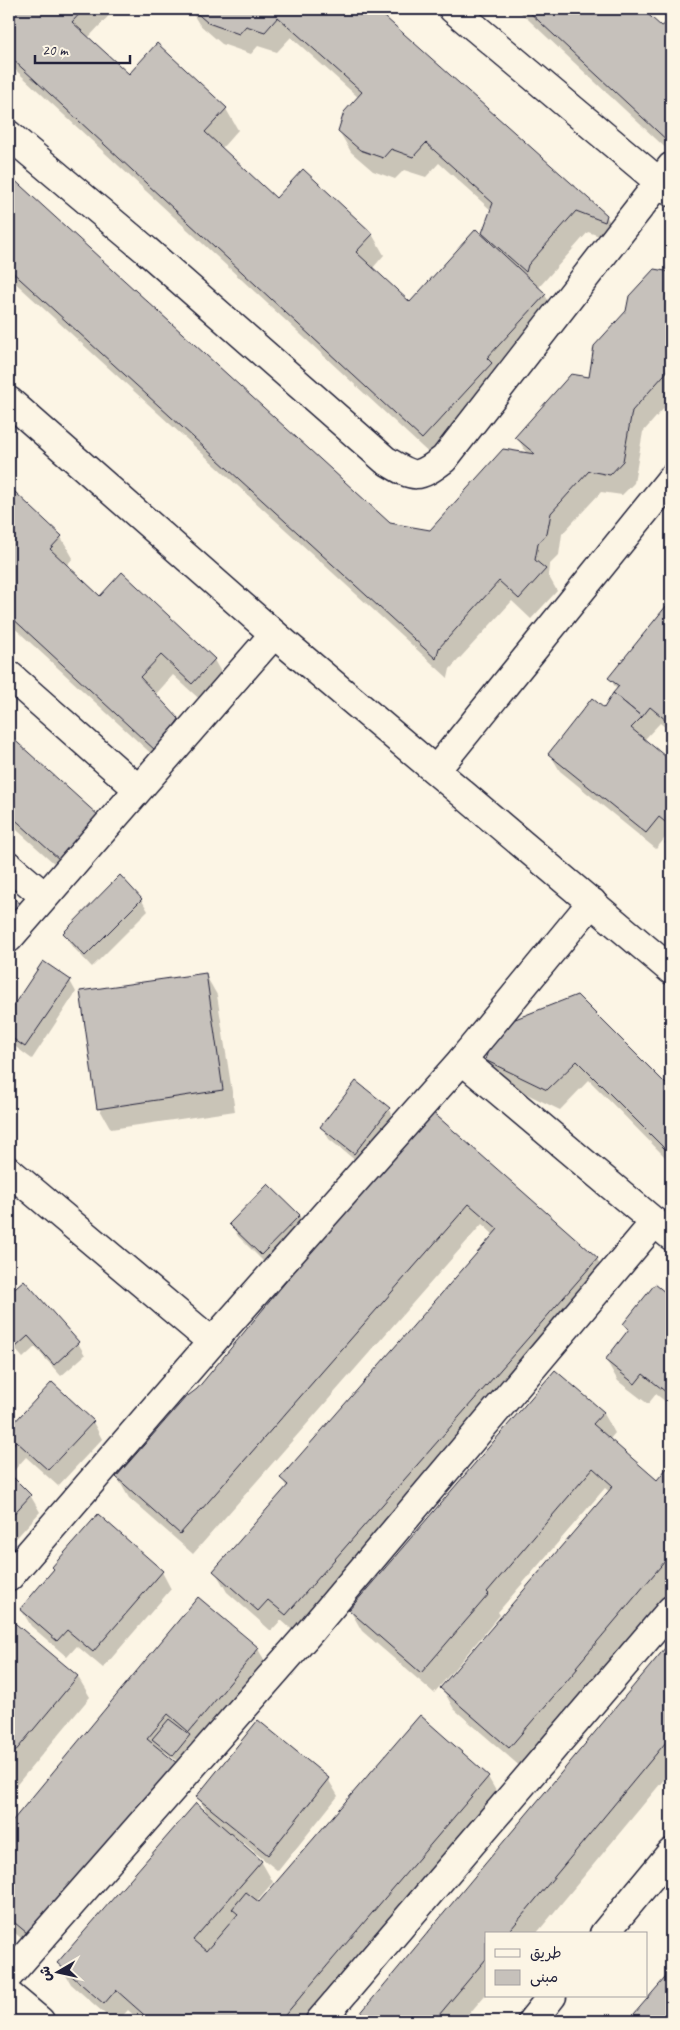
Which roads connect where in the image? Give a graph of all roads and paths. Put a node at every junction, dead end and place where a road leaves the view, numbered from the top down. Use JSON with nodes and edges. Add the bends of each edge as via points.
{"nodes":[{"id":1,"x":453,"y":9,"type":"edge"},
{"id":2,"x":9,"y":135,"type":"edge"},
{"id":3,"x":667,"y":180,"type":"edge"},
{"id":4,"x":9,"y":402,"type":"edge"},
{"id":5,"x":671,"y":479,"type":"edge"},
{"id":6,"x":274,"y":634,"type":"junction"},
{"id":7,"x":9,"y":675,"type":"edge"},
{"id":8,"x":436,"y":770,"type":"junction"},
{"id":9,"x":138,"y":788,"type":"junction"},
{"id":10,"x":9,"y":866,"type":"edge"},
{"id":11,"x":44,"y":896,"type":"junction"},
{"id":12,"x":592,"y":902,"type":"junction"},
{"id":13,"x":9,"y":938,"type":"edge"},
{"id":14,"x":671,"y":970,"type":"edge"},
{"id":15,"x":462,"y":1060,"type":"junction"},
{"id":16,"x":9,"y":1171,"type":"edge"},
{"id":17,"x":663,"y":1229,"type":"edge"},
{"id":18,"x":212,"y":1342,"type":"junction"},
{"id":19,"x":9,"y":1577,"type":"edge"},
{"id":20,"x":671,"y":1610,"type":"edge"},
{"id":21,"x":671,"y":1853,"type":"edge"},
{"id":22,"x":606,"y":1932,"type":"edge"},
{"id":23,"x":9,"y":1975,"type":"edge"},
{"id":24,"x":9,"y":1995,"type":"edge"},
{"id":25,"x":550,"y":1998,"type":"edge"},
{"id":26,"x":40,"y":2021,"type":"edge"},
{"id":27,"x":320,"y":2021,"type":"edge"},
{"id":28,"x":532,"y":2021,"type":"edge"}],
"edges":[{"from":1,"to":3,"type":"street"},
{"from":2,"to":3,"type":"street","via":[[146,250],[385,460],[415,475],[428,471],[444,459]]},
{"from":4,"to":6,"type":"street"},
{"from":5,"to":8,"type":"street"},
{"from":6,"to":8,"type":"street"},
{"from":6,"to":9,"type":"street"},
{"from":7,"to":9,"type":"street"},
{"from":8,"to":12,"type":"street"},
{"from":9,"to":11,"type":"street"},
{"from":10,"to":11,"type":"street"},
{"from":11,"to":13,"type":"street"},
{"from":12,"to":14,"type":"street"},
{"from":12,"to":15,"type":"street"},
{"from":15,"to":17,"type":"street"},
{"from":15,"to":18,"type":"street"},
{"from":16,"to":18,"type":"street"},
{"from":17,"to":23,"type":"street"},
{"from":18,"to":19,"type":"street"},
{"from":20,"to":27,"type":"street"},
{"from":21,"to":22,"type":"street"},
{"from":24,"to":26,"type":"street"},
{"from":25,"to":28,"type":"street"}]}
